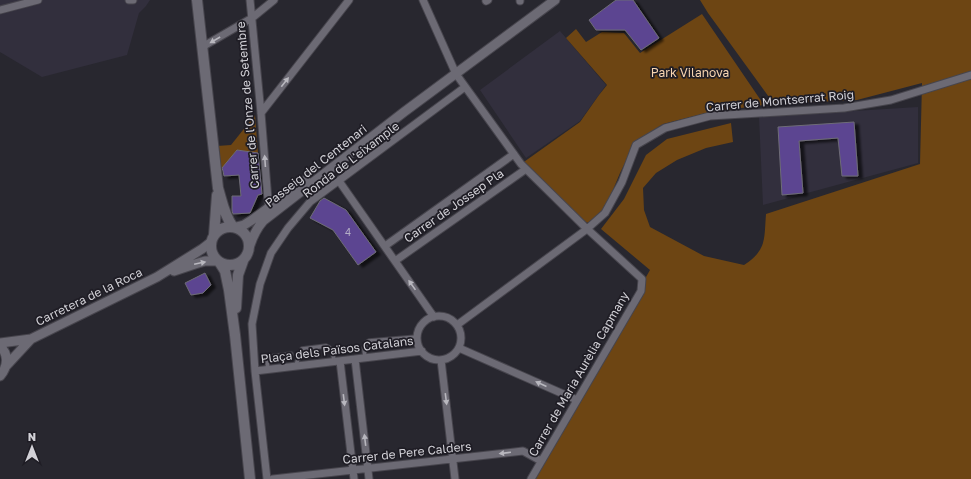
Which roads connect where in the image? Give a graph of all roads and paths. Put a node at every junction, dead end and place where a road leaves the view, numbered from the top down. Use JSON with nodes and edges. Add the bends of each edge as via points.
{"nodes":[{"id":1,"x":38,"y":0,"type":"edge"},
{"id":2,"x":129,"y":0,"type":"edge"},
{"id":3,"x":133,"y":0,"type":"edge"},
{"id":4,"x":198,"y":0,"type":"edge"},
{"id":5,"x":250,"y":0,"type":"edge"},
{"id":6,"x":274,"y":0,"type":"edge"},
{"id":7,"x":349,"y":0,"type":"edge"},
{"id":8,"x":423,"y":0,"type":"edge"},
{"id":9,"x":555,"y":0,"type":"edge"},
{"id":10,"x":10,"y":3,"type":"edge"},
{"id":11,"x":0,"y":10,"type":"edge"},
{"id":12,"x":252,"y":18,"type":"junction"},
{"id":13,"x":202,"y":47,"type":"junction"},
{"id":14,"x":456,"y":74,"type":"junction"},
{"id":15,"x":971,"y":75,"type":"edge"},
{"id":16,"x":465,"y":87,"type":"junction"},
{"id":17,"x":404,"y":112,"type":"junction"},
{"id":18,"x":262,"y":113,"type":"junction"},
{"id":19,"x":514,"y":154,"type":"junction"},
{"id":20,"x":526,"y":168,"type":"junction"},
{"id":21,"x":339,"y":181,"type":"junction"},
{"id":22,"x":218,"y":188,"type":"junction"},
{"id":23,"x":269,"y":207,"type":"junction"},
{"id":24,"x":235,"y":227,"type":"junction"},
{"id":25,"x":587,"y":229,"type":"junction"},
{"id":26,"x":213,"y":238,"type":"junction"},
{"id":27,"x":250,"y":245,"type":"junction"},
{"id":28,"x":385,"y":246,"type":"junction"},
{"id":29,"x":243,"y":261,"type":"junction"},
{"id":30,"x":395,"y":261,"type":"junction"},
{"id":31,"x":219,"y":262,"type":"junction"},
{"id":32,"x":157,"y":277,"type":"junction"},
{"id":33,"x":434,"y":317,"type":"junction"},
{"id":34,"x":457,"y":325,"type":"junction"},
{"id":35,"x":235,"y":330,"type":"junction"},
{"id":36,"x":417,"y":337,"type":"junction"},
{"id":37,"x":31,"y":339,"type":"junction"},
{"id":38,"x":0,"y":344,"type":"edge"},
{"id":39,"x":459,"y":348,"type":"junction"},
{"id":40,"x":422,"y":351,"type":"junction"},
{"id":41,"x":290,"y":354,"type":"dead end"},
{"id":42,"x":364,"y":358,"type":"junction"},
{"id":43,"x":355,"y":359,"type":"junction"},
{"id":44,"x":441,"y":360,"type":"junction"},
{"id":45,"x":337,"y":361,"type":"junction"},
{"id":46,"x":6,"y":366,"type":"junction"},
{"id":47,"x":296,"y":366,"type":"junction"},
{"id":48,"x":268,"y":370,"type":"junction"},
{"id":49,"x":255,"y":371,"type":"junction"},
{"id":50,"x":0,"y":376,"type":"edge"},
{"id":51,"x":577,"y":400,"type":"junction"},
{"id":52,"x":453,"y":459,"type":"junction"},
{"id":53,"x":541,"y":461,"type":"junction"},
{"id":54,"x":368,"y":468,"type":"junction"},
{"id":55,"x":352,"y":470,"type":"junction"},
{"id":56,"x":250,"y":479,"type":"edge"},
{"id":57,"x":266,"y":479,"type":"edge"},
{"id":58,"x":273,"y":479,"type":"edge"},
{"id":59,"x":354,"y":479,"type":"edge"},
{"id":60,"x":369,"y":479,"type":"edge"},
{"id":61,"x":456,"y":479,"type":"edge"},
{"id":62,"x":530,"y":479,"type":"edge"}],
"edges":[{"from":1,"to":10,"type":"street"},
{"from":2,"to":3,"type":"street"},
{"from":4,"to":13,"type":"main road"},
{"from":5,"to":12,"type":"street","name":"Carrer de l'Onze de Setembre"},
{"from":6,"to":12,"type":"street"},
{"from":18,"to":7,"type":"street","one_way":true},
{"from":8,"to":14,"type":"street"},
{"from":9,"to":14,"type":"street","name":"Passeig del Centenari"},
{"from":10,"to":11,"type":"street"},
{"from":12,"to":13,"type":"street","one_way":true},
{"from":12,"to":18,"type":"street","name":"Carrer de l'Onze de Setembre"},
{"from":13,"to":22,"type":"main road"},
{"from":14,"to":16,"type":"street"},
{"from":14,"to":17,"type":"street","name":"Passeig del Centenari"},
{"from":15,"to":25,"type":"street","name":"Carrer de Montserrat Roig","via":[[891,100],[844,108],[710,116],[665,128],[636,145],[622,182],[605,213]]},
{"from":16,"to":19,"type":"street"},
{"from":16,"to":21,"type":"street","name":"Ronda de L'eixample"},
{"from":17,"to":23,"type":"street","name":"Passeig del Centenari"},
{"from":17,"to":27,"type":"street","name":"Passeig del Centenari","via":[[263,221],[258,226]]},
{"from":23,"to":18,"type":"street","name":"Carrer de l'Onze de Setembre","one_way":true},
{"from":19,"to":20,"type":"street"},
{"from":19,"to":28,"type":"street","name":"Carrer de Jossep Pla"},
{"from":20,"to":25,"type":"street"},
{"from":20,"to":30,"type":"street","name":"Carrer de Jossep Pla"},
{"from":21,"to":28,"type":"street"},
{"from":21,"to":49,"type":"street","name":"Ronda de L'eixample","via":[[310,202],[271,253],[260,284],[252,324]]},
{"from":22,"to":24,"type":"main road","via":[[225,213]]},
{"from":22,"to":26,"type":"main road"},
{"from":23,"to":24,"type":"street","name":"Passeig del Centenari","via":[[244,225]]},
{"from":24,"to":26,"type":"main road","via":[[224,227]]},
{"from":24,"to":27,"type":"main road","via":[[244,232]]},
{"from":25,"to":34,"type":"street","name":"Carrer de Montserrat Roig"},
{"from":25,"to":51,"type":"street","name":"Carrer de Maria Aurèlia Capmany","via":[[642,279],[641,291]]},
{"from":26,"to":31,"type":"main road","via":[[211,250]]},
{"from":26,"to":32,"type":"street","name":"Carretera de la Roca","via":[[202,249]]},
{"from":27,"to":29,"type":"main road"},
{"from":28,"to":30,"type":"street"},
{"from":29,"to":31,"type":"main road","via":[[230,266]]},
{"from":29,"to":35,"type":"main road","via":[[238,275]]},
{"from":33,"to":30,"type":"street","one_way":true},
{"from":32,"to":31,"type":"street","name":"Carretera de la Roca","one_way":true,"via":[[205,261]]},
{"from":31,"to":35,"type":"main road","via":[[228,281]]},
{"from":32,"to":37,"type":"street","name":"Carretera de la Roca"},
{"from":33,"to":34,"type":"street","via":[[444,317]]},
{"from":33,"to":36,"type":"street","name":"Plaça dels Països Catalans","via":[[422,325]]},
{"from":34,"to":39,"type":"street","via":[[461,341]]},
{"from":35,"to":56,"type":"main road"},
{"from":36,"to":40,"type":"street","name":"Plaça dels Països Catalans"},
{"from":36,"to":42,"type":"lane","via":[[369,341],[364,348]]},
{"from":37,"to":38,"type":"street","name":"Carretera de la Roca"},
{"from":37,"to":46,"type":"street","name":"Carretera de la Roca"},
{"from":38,"to":46,"type":"street","via":[[6,353]]},
{"from":39,"to":44,"type":"street","via":[[450,358]]},
{"from":51,"to":39,"type":"street","one_way":true},
{"from":40,"to":42,"type":"street","name":"Plaça dels Països Catalans"},
{"from":40,"to":44,"type":"street","name":"Plaça dels Països Catalans","via":[[430,359]]},
{"from":41,"to":48,"type":"lane","via":[[270,357],[267,361]]},
{"from":42,"to":43,"type":"street","name":"Plaça dels Països Catalans"},
{"from":43,"to":45,"type":"street","name":"Plaça dels Països Catalans"},
{"from":54,"to":43,"type":"street","one_way":true},
{"from":44,"to":52,"type":"street","one_way":true},
{"from":45,"to":47,"type":"street","name":"Plaça dels Països Catalans"},
{"from":45,"to":47,"type":"lane","via":[[330,347],[326,346],[302,349]]},
{"from":45,"to":55,"type":"street","one_way":true},
{"from":46,"to":50,"type":"street","name":"Carretera de la Roca"},
{"from":47,"to":48,"type":"street","name":"Plaça dels Països Catalans"},
{"from":48,"to":49,"type":"street","name":"Plaça dels Països Catalans"},
{"from":49,"to":57,"type":"street","name":"Ronda de L'eixample"},
{"from":51,"to":53,"type":"street","name":"Carrer de Maria Aurèlia Capmany"},
{"from":53,"to":52,"type":"street","name":"Carrer de Pere Calders","one_way":true,"via":[[523,451]]},
{"from":52,"to":54,"type":"street","name":"Carrer de Pere Calders"},
{"from":52,"to":61,"type":"street"},
{"from":53,"to":62,"type":"street","name":"Carrer de Maria Aurèlia Capmany"},
{"from":54,"to":55,"type":"street","name":"Carrer de Pere Calders"},
{"from":54,"to":60,"type":"street"},
{"from":55,"to":58,"type":"street","name":"Carrer de Pere Calders"},
{"from":55,"to":59,"type":"street"}]}
